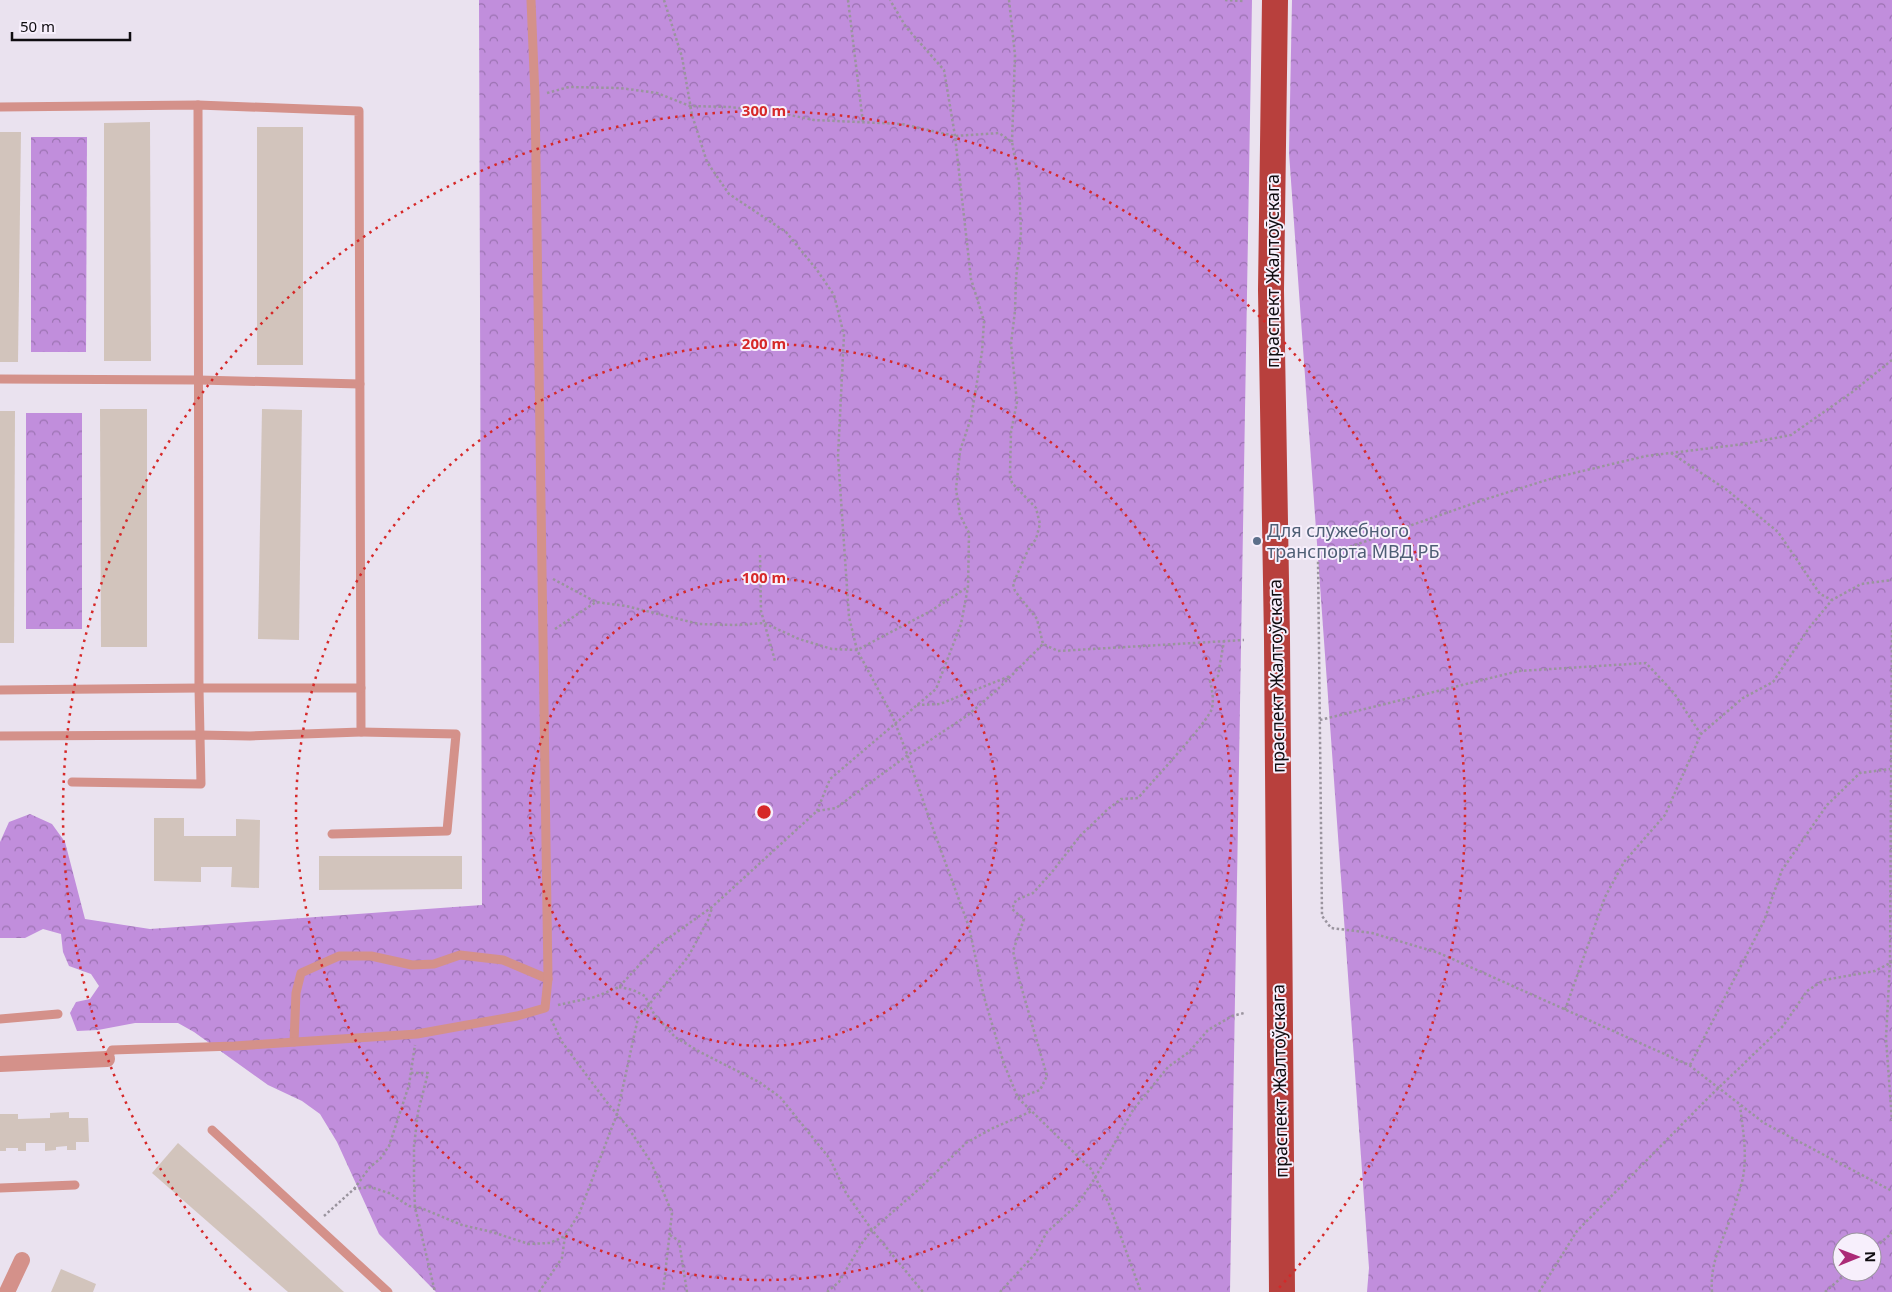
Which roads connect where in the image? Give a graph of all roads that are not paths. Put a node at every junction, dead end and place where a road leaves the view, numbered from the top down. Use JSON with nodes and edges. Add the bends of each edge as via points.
{"nodes":[{"id":1,"x":531,"y":0,"type":"edge"},
{"id":2,"x":1275,"y":0,"type":"edge"},
{"id":3,"x":198,"y":105,"type":"junction"},
{"id":4,"x":0,"y":107,"type":"edge"},
{"id":5,"x":0,"y":379,"type":"edge"},
{"id":6,"x":198,"y":380,"type":"junction"},
{"id":7,"x":360,"y":384,"type":"junction"},
{"id":8,"x":199,"y":688,"type":"junction"},
{"id":9,"x":361,"y":688,"type":"junction"},
{"id":10,"x":0,"y":690,"type":"edge"},
{"id":11,"x":361,"y":732,"type":"junction"},
{"id":12,"x":200,"y":735,"type":"junction"},
{"id":13,"x":0,"y":736,"type":"edge"},
{"id":14,"x":72,"y":782,"type":"dead end"},
{"id":15,"x":332,"y":834,"type":"dead end"},
{"id":16,"x":548,"y":979,"type":"junction"},
{"id":17,"x":58,"y":1014,"type":"dead end"},
{"id":18,"x":0,"y":1019,"type":"edge"},
{"id":19,"x":294,"y":1042,"type":"junction"},
{"id":20,"x":107,"y":1059,"type":"joint"},
{"id":21,"x":0,"y":1064,"type":"edge"},
{"id":22,"x":212,"y":1130,"type":"dead end"},
{"id":23,"x":75,"y":1185,"type":"dead end"},
{"id":24,"x":0,"y":1188,"type":"edge"},
{"id":25,"x":22,"y":1260,"type":"dead end"},
{"id":26,"x":7,"y":1292,"type":"edge"},
{"id":27,"x":388,"y":1292,"type":"edge"},
{"id":28,"x":1282,"y":1292,"type":"edge"}],
"edges":[{"from":1,"to":16,"type":"lane"},
{"from":2,"to":28,"type":"main road","name":"праспект Жалтоўскага","via":[[1271,290]]},
{"from":3,"to":4,"type":"lane"},
{"from":3,"to":6,"type":"lane"},
{"from":3,"to":7,"type":"lane","via":[[359,111]]},
{"from":5,"to":6,"type":"lane"},
{"from":6,"to":7,"type":"lane"},
{"from":6,"to":8,"type":"lane"},
{"from":7,"to":9,"type":"lane"},
{"from":8,"to":9,"type":"lane"},
{"from":8,"to":10,"type":"lane"},
{"from":8,"to":12,"type":"lane"},
{"from":9,"to":11,"type":"lane"},
{"from":11,"to":12,"type":"lane"},
{"from":11,"to":15,"type":"lane","via":[[456,734],[447,831]]},
{"from":12,"to":13,"type":"lane"},
{"from":12,"to":14,"type":"lane","via":[[201,784]]},
{"from":16,"to":19,"type":"lane","via":[[545,1008],[517,1016],[416,1034]]},
{"from":16,"to":19,"type":"lane","via":[[503,960],[460,955],[434,964],[412,965],[372,956],[339,956],[301,973],[296,994]]},
{"from":17,"to":18,"type":"lane"},
{"from":19,"to":20,"type":"lane","via":[[112,1050]]},
{"from":20,"to":21,"type":"street"},
{"from":22,"to":27,"type":"lane"},
{"from":23,"to":24,"type":"lane"},
{"from":25,"to":26,"type":"street"}]}
